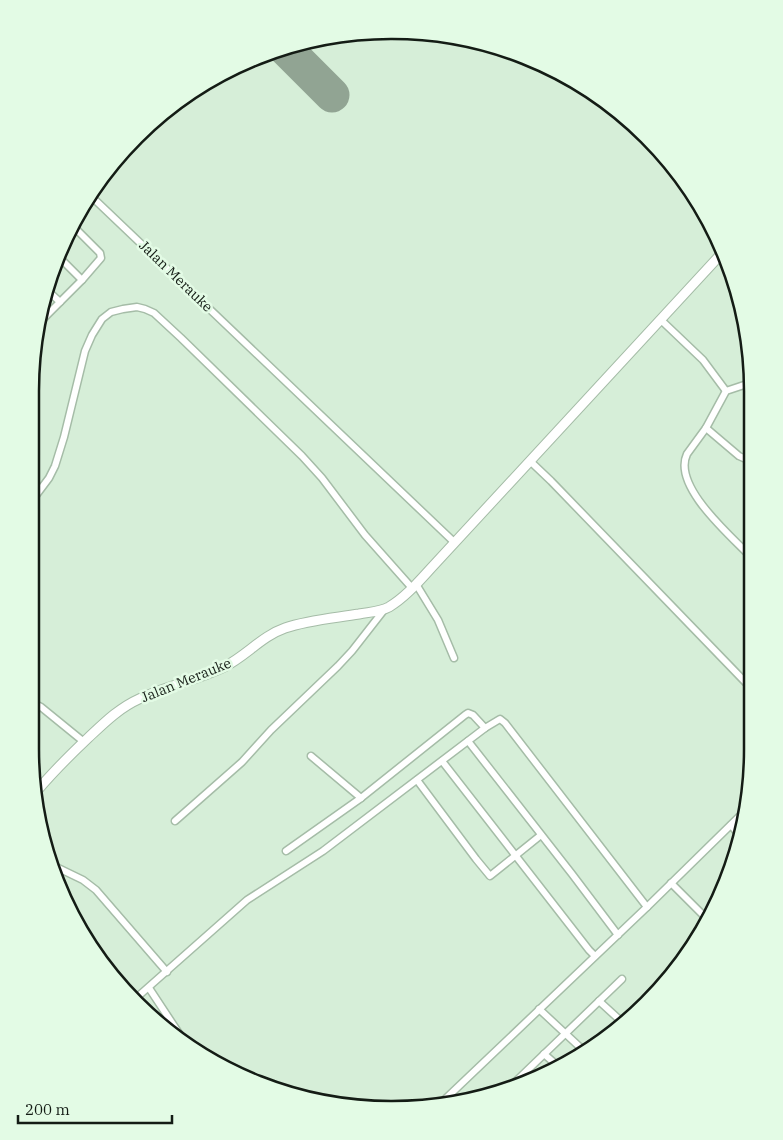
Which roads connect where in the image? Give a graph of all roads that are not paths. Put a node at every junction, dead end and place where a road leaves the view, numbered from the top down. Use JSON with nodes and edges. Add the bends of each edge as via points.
{"nodes":[{"id":1,"x":95,"y":200,"type":"edge"},
{"id":2,"x":77,"y":231,"type":"edge"},
{"id":3,"x":717,"y":257,"type":"edge"},
{"id":4,"x":64,"y":262,"type":"edge"},
{"id":5,"x":82,"y":280,"type":"junction"},
{"id":6,"x":52,"y":295,"type":"edge"},
{"id":7,"x":60,"y":302,"type":"junction"},
{"id":8,"x":48,"y":314,"type":"edge"},
{"id":9,"x":661,"y":320,"type":"junction"},
{"id":10,"x":744,"y":385,"type":"edge"},
{"id":11,"x":726,"y":391,"type":"junction"},
{"id":12,"x":706,"y":428,"type":"junction"},
{"id":13,"x":744,"y":458,"type":"edge"},
{"id":14,"x":530,"y":461,"type":"junction"},
{"id":15,"x":39,"y":491,"type":"edge"},
{"id":16,"x":454,"y":542,"type":"junction"},
{"id":17,"x":744,"y":550,"type":"edge"},
{"id":18,"x":414,"y":586,"type":"junction"},
{"id":19,"x":385,"y":609,"type":"junction"},
{"id":20,"x":454,"y":658,"type":"dead end"},
{"id":21,"x":744,"y":681,"type":"edge"},
{"id":22,"x":39,"y":706,"type":"edge"},
{"id":23,"x":485,"y":728,"type":"junction"},
{"id":24,"x":84,"y":742,"type":"junction"},
{"id":25,"x":468,"y":742,"type":"junction"},
{"id":26,"x":311,"y":756,"type":"dead end"},
{"id":27,"x":442,"y":761,"type":"junction"},
{"id":28,"x":417,"y":780,"type":"junction"},
{"id":29,"x":41,"y":786,"type":"edge"},
{"id":30,"x":361,"y":798,"type":"junction"},
{"id":31,"x":736,"y":820,"type":"edge"},
{"id":32,"x":175,"y":821,"type":"dead end"},
{"id":33,"x":731,"y":825,"type":"junction"},
{"id":34,"x":734,"y":829,"type":"edge"},
{"id":35,"x":541,"y":835,"type":"junction"},
{"id":36,"x":286,"y":851,"type":"dead end"},
{"id":37,"x":516,"y":856,"type":"junction"},
{"id":38,"x":60,"y":869,"type":"edge"},
{"id":39,"x":671,"y":883,"type":"junction"},
{"id":40,"x":647,"y":907,"type":"junction"},
{"id":41,"x":703,"y":915,"type":"edge"},
{"id":42,"x":618,"y":935,"type":"junction"},
{"id":43,"x":595,"y":956,"type":"junction"},
{"id":44,"x":166,"y":972,"type":"junction"},
{"id":45,"x":622,"y":979,"type":"dead end"},
{"id":46,"x":149,"y":988,"type":"junction"},
{"id":47,"x":140,"y":995,"type":"edge"},
{"id":48,"x":599,"y":1001,"type":"junction"},
{"id":49,"x":539,"y":1009,"type":"junction"},
{"id":50,"x":618,"y":1019,"type":"edge"},
{"id":51,"x":174,"y":1025,"type":"edge"},
{"id":52,"x":565,"y":1034,"type":"junction"},
{"id":53,"x":579,"y":1047,"type":"edge"},
{"id":54,"x":544,"y":1054,"type":"junction"},
{"id":55,"x":553,"y":1062,"type":"edge"},
{"id":56,"x":523,"y":1075,"type":"edge"},
{"id":57,"x":448,"y":1096,"type":"edge"}],
"edges":[{"from":1,"to":16,"type":"street","name":"Jalan Merauke"},
{"from":2,"to":5,"type":"street","via":[[101,256]]},
{"from":3,"to":9,"type":"highway","name":"Jalan Merauke"},
{"from":4,"to":5,"type":"street"},
{"from":5,"to":7,"type":"street"},
{"from":6,"to":7,"type":"street"},
{"from":7,"to":8,"type":"street"},
{"from":9,"to":11,"type":"street","via":[[703,360]]},
{"from":9,"to":14,"type":"highway","name":"Jalan Merauke"},
{"from":10,"to":11,"type":"street"},
{"from":11,"to":12,"type":"street"},
{"from":12,"to":13,"type":"street"},
{"from":12,"to":17,"type":"street","via":[[686,457],[687,477],[696,497]]},
{"from":14,"to":16,"type":"highway","name":"Jalan Merauke"},
{"from":14,"to":21,"type":"street"},
{"from":15,"to":18,"type":"street","via":[[49,478],[64,437],[74,390],[92,335],[111,312],[145,308],[181,338],[302,456],[365,535]]},
{"from":16,"to":18,"type":"highway","name":"Jalan Merauke"},
{"from":18,"to":19,"type":"highway","name":"Jalan Merauke"},
{"from":18,"to":20,"type":"street","via":[[438,620]]},
{"from":19,"to":24,"type":"highway","name":"Jalan Merauke","via":[[294,626],[274,633],[223,667],[138,699],[112,715]]},
{"from":19,"to":32,"type":"street","via":[[338,666],[242,762]]},
{"from":22,"to":24,"type":"street"},
{"from":23,"to":25,"type":"street"},
{"from":23,"to":30,"type":"street","via":[[468,713]]},
{"from":23,"to":40,"type":"street","via":[[499,719],[503,721]]},
{"from":24,"to":29,"type":"highway","name":"Jalan Merauke"},
{"from":25,"to":27,"type":"street"},
{"from":25,"to":35,"type":"street"},
{"from":26,"to":30,"type":"street"},
{"from":27,"to":28,"type":"street"},
{"from":27,"to":37,"type":"street"},
{"from":28,"to":37,"type":"street","via":[[490,876]]},
{"from":28,"to":44,"type":"street","via":[[323,851],[246,900]]},
{"from":30,"to":36,"type":"street"},
{"from":31,"to":33,"type":"street"},
{"from":33,"to":34,"type":"street"},
{"from":33,"to":39,"type":"street"},
{"from":35,"to":37,"type":"street"},
{"from":35,"to":42,"type":"street"},
{"from":37,"to":43,"type":"street"},
{"from":38,"to":44,"type":"street","via":[[96,890]]},
{"from":39,"to":40,"type":"street"},
{"from":39,"to":41,"type":"street"},
{"from":40,"to":42,"type":"street"},
{"from":42,"to":43,"type":"street"},
{"from":43,"to":49,"type":"street"},
{"from":44,"to":46,"type":"street"},
{"from":45,"to":48,"type":"street"},
{"from":46,"to":47,"type":"street"},
{"from":46,"to":51,"type":"street"},
{"from":48,"to":50,"type":"street"},
{"from":48,"to":52,"type":"street"},
{"from":49,"to":52,"type":"street"},
{"from":49,"to":57,"type":"street"},
{"from":52,"to":53,"type":"street"},
{"from":52,"to":54,"type":"street"},
{"from":54,"to":55,"type":"street"},
{"from":54,"to":56,"type":"street"}]}
